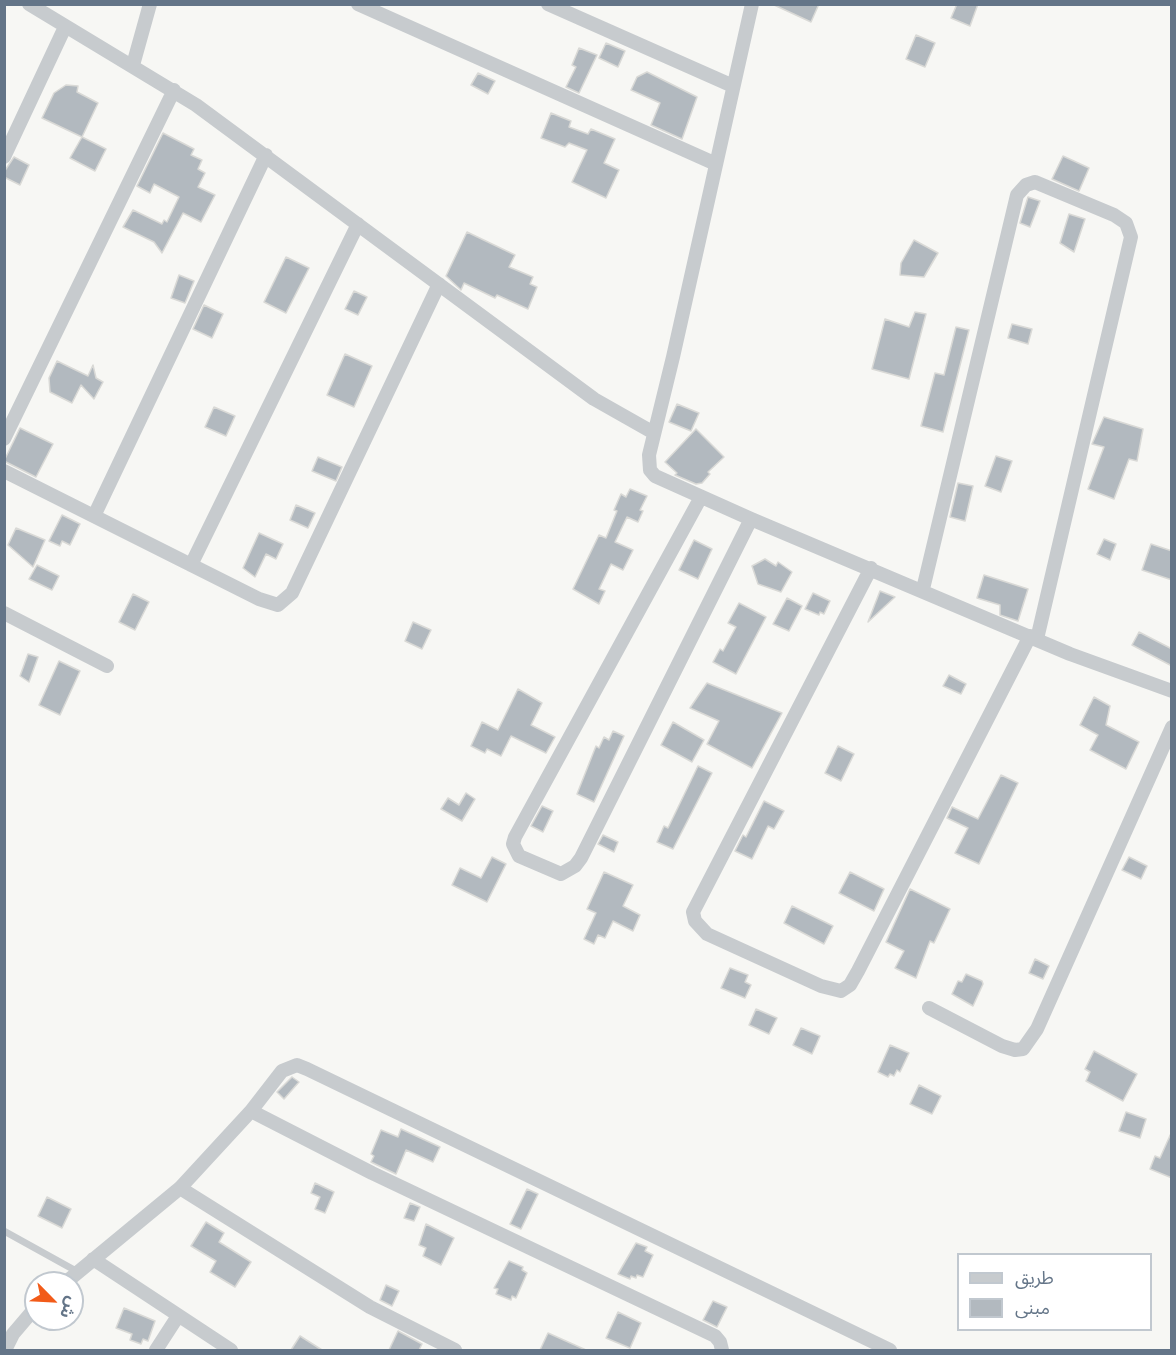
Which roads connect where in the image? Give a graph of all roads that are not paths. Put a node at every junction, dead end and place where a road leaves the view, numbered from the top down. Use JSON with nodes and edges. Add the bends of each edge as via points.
{"nodes":[{"id":1,"x":150,"y":4,"type":"edge"},
{"id":2,"x":358,"y":4,"type":"edge"},
{"id":3,"x":548,"y":4,"type":"edge"},
{"id":4,"x":752,"y":4,"type":"edge"},
{"id":5,"x":37,"y":7,"type":"edge"},
{"id":6,"x":65,"y":27,"type":"junction"},
{"id":7,"x":133,"y":65,"type":"junction"},
{"id":8,"x":733,"y":86,"type":"junction"},
{"id":9,"x":174,"y":90,"type":"junction"},
{"id":10,"x":266,"y":155,"type":"junction"},
{"id":11,"x":4,"y":157,"type":"edge"},
{"id":12,"x":716,"y":164,"type":"junction"},
{"id":13,"x":358,"y":224,"type":"junction"},
{"id":14,"x":439,"y":284,"type":"junction"},
{"id":15,"x":654,"y":433,"type":"junction"},
{"id":16,"x":4,"y":439,"type":"edge"},
{"id":17,"x":4,"y":471,"type":"edge"},
{"id":18,"x":701,"y":497,"type":"junction"},
{"id":19,"x":94,"y":516,"type":"junction"},
{"id":20,"x":751,"y":519,"type":"junction"},
{"id":21,"x":191,"y":565,"type":"junction"},
{"id":22,"x":871,"y":568,"type":"junction"},
{"id":23,"x":923,"y":589,"type":"junction"},
{"id":24,"x":4,"y":613,"type":"edge"},
{"id":25,"x":1033,"y":637,"type":"junction"},
{"id":26,"x":106,"y":666,"type":"dead end"},
{"id":27,"x":1172,"y":691,"type":"edge"},
{"id":28,"x":1172,"y":727,"type":"edge"},
{"id":29,"x":929,"y":1008,"type":"dead end"},
{"id":30,"x":251,"y":1111,"type":"junction"},
{"id":31,"x":180,"y":1188,"type":"junction"},
{"id":32,"x":4,"y":1231,"type":"edge"},
{"id":33,"x":93,"y":1259,"type":"junction"},
{"id":34,"x":76,"y":1271,"type":"edge"},
{"id":35,"x":79,"y":1271,"type":"edge"},
{"id":36,"x":178,"y":1316,"type":"junction"},
{"id":37,"x":24,"y":1318,"type":"edge"},
{"id":38,"x":724,"y":1349,"type":"edge"},
{"id":39,"x":5,"y":1350,"type":"edge"},
{"id":40,"x":156,"y":1350,"type":"edge"},
{"id":41,"x":231,"y":1350,"type":"edge"},
{"id":42,"x":455,"y":1350,"type":"edge"},
{"id":43,"x":890,"y":1350,"type":"edge"}],
"edges":[{"from":1,"to":7,"type":"street"},
{"from":2,"to":12,"type":"street"},
{"from":3,"to":8,"type":"street"},
{"from":4,"to":8,"type":"street"},
{"from":5,"to":6,"type":"street"},
{"from":6,"to":7,"type":"street"},
{"from":6,"to":11,"type":"street"},
{"from":7,"to":9,"type":"street"},
{"from":8,"to":12,"type":"street"},
{"from":9,"to":10,"type":"street"},
{"from":9,"to":16,"type":"street"},
{"from":10,"to":13,"type":"street"},
{"from":10,"to":19,"type":"street"},
{"from":12,"to":15,"type":"street"},
{"from":13,"to":14,"type":"street"},
{"from":13,"to":21,"type":"street"},
{"from":14,"to":15,"type":"street","via":[[594,399]]},
{"from":14,"to":21,"type":"street","via":[[289,598],[278,605],[270,604]]},
{"from":15,"to":18,"type":"street","via":[[647,462],[650,470]]},
{"from":17,"to":19,"type":"street"},
{"from":18,"to":20,"type":"street"},
{"from":18,"to":20,"type":"street","via":[[515,837],[513,844],[519,856],[561,873],[581,858]]},
{"from":19,"to":21,"type":"street"},
{"from":20,"to":22,"type":"street"},
{"from":22,"to":23,"type":"street"},
{"from":22,"to":25,"type":"street","via":[[693,912],[694,921],[707,934],[821,986],[841,991],[850,985]]},
{"from":23,"to":25,"type":"street"},
{"from":23,"to":25,"type":"street","via":[[1017,195],[1035,182],[1114,215],[1126,223],[1131,237]]},
{"from":24,"to":26,"type":"street"},
{"from":25,"to":27,"type":"street"},
{"from":28,"to":29,"type":"street","via":[[1037,1029],[1023,1049],[1002,1046]]},
{"from":30,"to":31,"type":"street"},
{"from":30,"to":38,"type":"street","via":[[715,1336]]},
{"from":30,"to":43,"type":"street","via":[[282,1071],[297,1065]]},
{"from":31,"to":33,"type":"street"},
{"from":31,"to":42,"type":"street","via":[[370,1307]]},
{"from":32,"to":34,"type":"lane"},
{"from":33,"to":35,"type":"street"},
{"from":33,"to":36,"type":"street"},
{"from":36,"to":40,"type":"street"},
{"from":36,"to":41,"type":"street"},
{"from":37,"to":39,"type":"street"}]}
